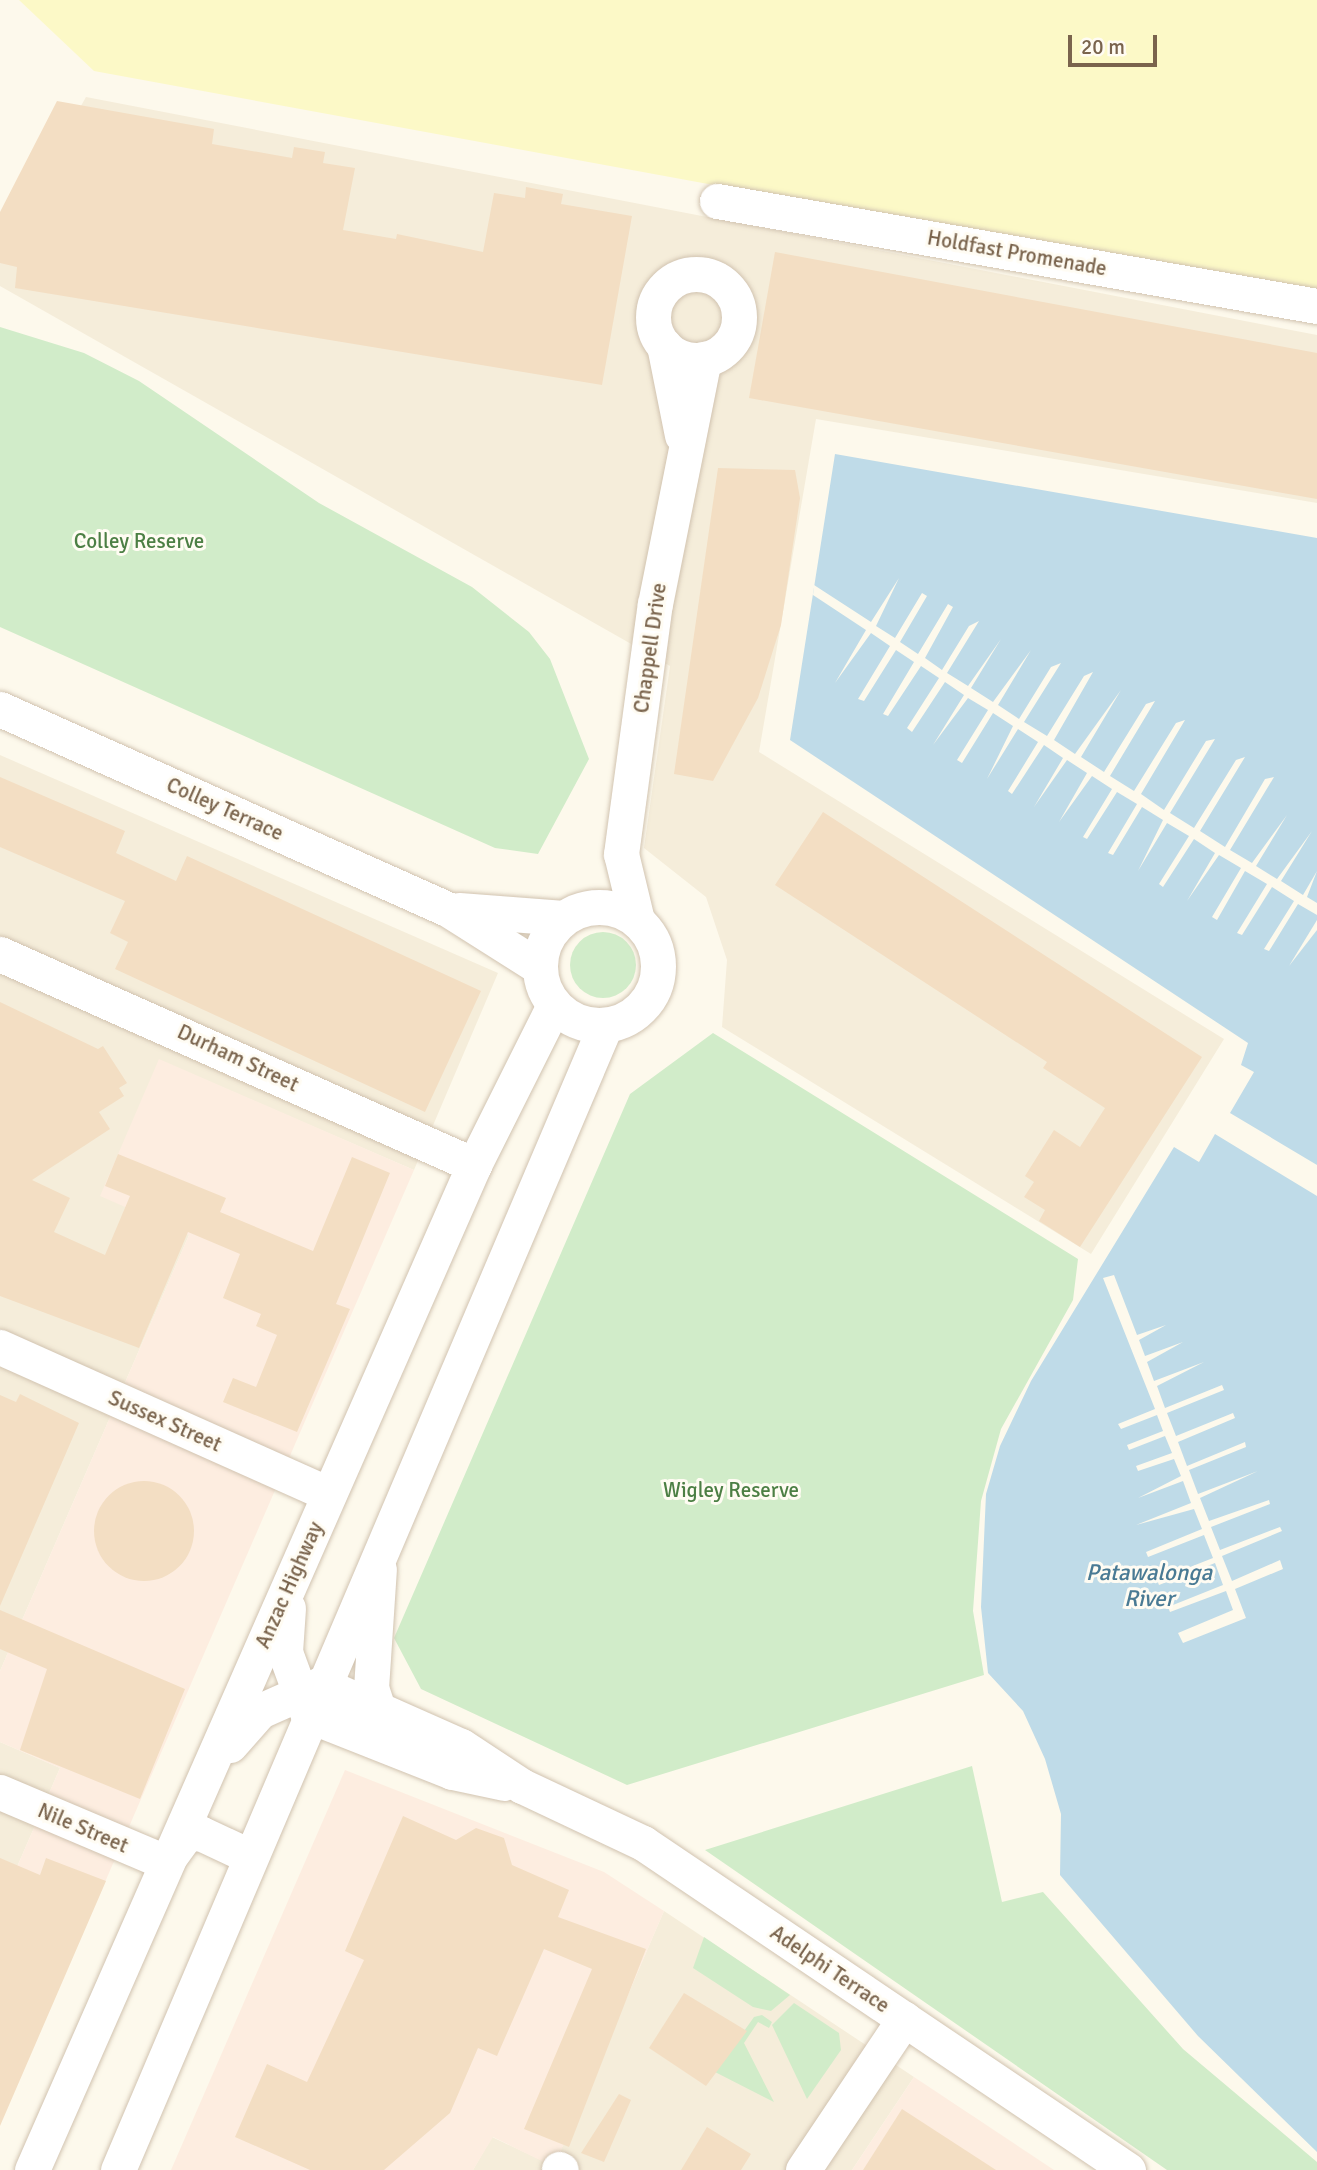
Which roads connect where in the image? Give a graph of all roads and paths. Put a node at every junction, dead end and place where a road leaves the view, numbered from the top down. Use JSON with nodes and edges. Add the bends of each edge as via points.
{"nodes":[{"id":1,"x":717,"y":201,"type":"dead end"},
{"id":2,"x":1317,"y":306,"type":"edge"},
{"id":3,"x":664,"y":345,"type":"junction"},
{"id":4,"x":704,"y":359,"type":"junction"},
{"id":5,"x":683,"y":442,"type":"junction"},
{"id":6,"x":0,"y":709,"type":"edge"},
{"id":7,"x":621,"y":854,"type":"junction"},
{"id":8,"x":449,"y":910,"type":"junction"},
{"id":9,"x":570,"y":914,"type":"junction"},
{"id":10,"x":638,"y":920,"type":"junction"},
{"id":11,"x":0,"y":954,"type":"edge"},
{"id":12,"x":533,"y":962,"type":"junction"},
{"id":13,"x":554,"y":1005,"type":"junction"},
{"id":14,"x":605,"y":1026,"type":"junction"},
{"id":15,"x":474,"y":1165,"type":"junction"},
{"id":16,"x":0,"y":1348,"type":"edge"},
{"id":17,"x":329,"y":1494,"type":"junction"},
{"id":18,"x":311,"y":1534,"type":"junction"},
{"id":19,"x":381,"y":1541,"type":"junction"},
{"id":20,"x":308,"y":1698,"type":"junction"},
{"id":21,"x":378,"y":1709,"type":"junction"},
{"id":22,"x":522,"y":1786,"type":"junction"},
{"id":23,"x":0,"y":1793,"type":"edge"},
{"id":24,"x":170,"y":1856,"type":"junction"},
{"id":25,"x":249,"y":1856,"type":"junction"},
{"id":26,"x":904,"y":2019,"type":"junction"},
{"id":27,"x":32,"y":2170,"type":"edge"},
{"id":28,"x":118,"y":2170,"type":"edge"},
{"id":29,"x":803,"y":2170,"type":"edge"},
{"id":30,"x":1128,"y":2170,"type":"edge"}],
"edges":[{"from":1,"to":2,"type":"street","name":"Holdfast Promenade"},
{"from":3,"to":4,"type":"street","via":[[681,357]]},
{"from":3,"to":4,"type":"street","via":[[654,324],[662,291],[679,277],[712,276],[734,296],[738,326],[722,351]]},
{"from":3,"to":5,"type":"street","name":"Chappell Drive"},
{"from":4,"to":5,"type":"street","name":"Chappell Drive"},
{"from":5,"to":7,"type":"street","name":"Chappell Drive"},
{"from":6,"to":8,"type":"street","name":"Colley Terrace"},
{"from":7,"to":9,"type":"street"},
{"from":7,"to":10,"type":"street","name":"Chappell Drive"},
{"from":8,"to":9,"type":"street","name":"Colley Terrace"},
{"from":8,"to":12,"type":"street","name":"Colley Terrace"},
{"from":9,"to":10,"type":"street","via":[[608,907]]},
{"from":9,"to":12,"type":"street","via":[[545,939]]},
{"from":10,"to":14,"type":"street","via":[[656,946],[658,978],[639,1010]]},
{"from":11,"to":15,"type":"street","name":"Durham Street"},
{"from":12,"to":13,"type":"street"},
{"from":12,"to":15,"type":"street","via":[[533,996]]},
{"from":13,"to":14,"type":"street","via":[[586,1024]]},
{"from":13,"to":15,"type":"street","name":"Anzac Highway"},
{"from":14,"to":19,"type":"street"},
{"from":15,"to":17,"type":"street","name":"Anzac Highway"},
{"from":16,"to":17,"type":"street","name":"Sussex Street"},
{"from":17,"to":18,"type":"street","name":"Anzac Highway"},
{"from":18,"to":20,"type":"street","via":[[289,1596],[285,1652]]},
{"from":18,"to":24,"type":"street","name":"Anzac Highway"},
{"from":19,"to":20,"type":"street"},
{"from":19,"to":21,"type":"street","via":[[371,1688]]},
{"from":20,"to":21,"type":"street","name":"Adelphi Terrace"},
{"from":20,"to":22,"type":"street","name":"Adelphi Terrace","via":[[452,1772]]},
{"from":20,"to":24,"type":"street","via":[[260,1711],[210,1768]]},
{"from":20,"to":25,"type":"street"},
{"from":21,"to":22,"type":"street","name":"Adelphi Terrace","via":[[461,1746]]},
{"from":22,"to":26,"type":"street","name":"Adelphi Terrace","via":[[643,1843]]},
{"from":23,"to":24,"type":"street","name":"Nile Street"},
{"from":24,"to":25,"type":"street","via":[[186,1834],[200,1833]]},
{"from":24,"to":27,"type":"street","name":"Anzac Highway"},
{"from":25,"to":28,"type":"street"},
{"from":26,"to":29,"type":"street"},
{"from":26,"to":30,"type":"street","name":"Adelphi Terrace"}]}
